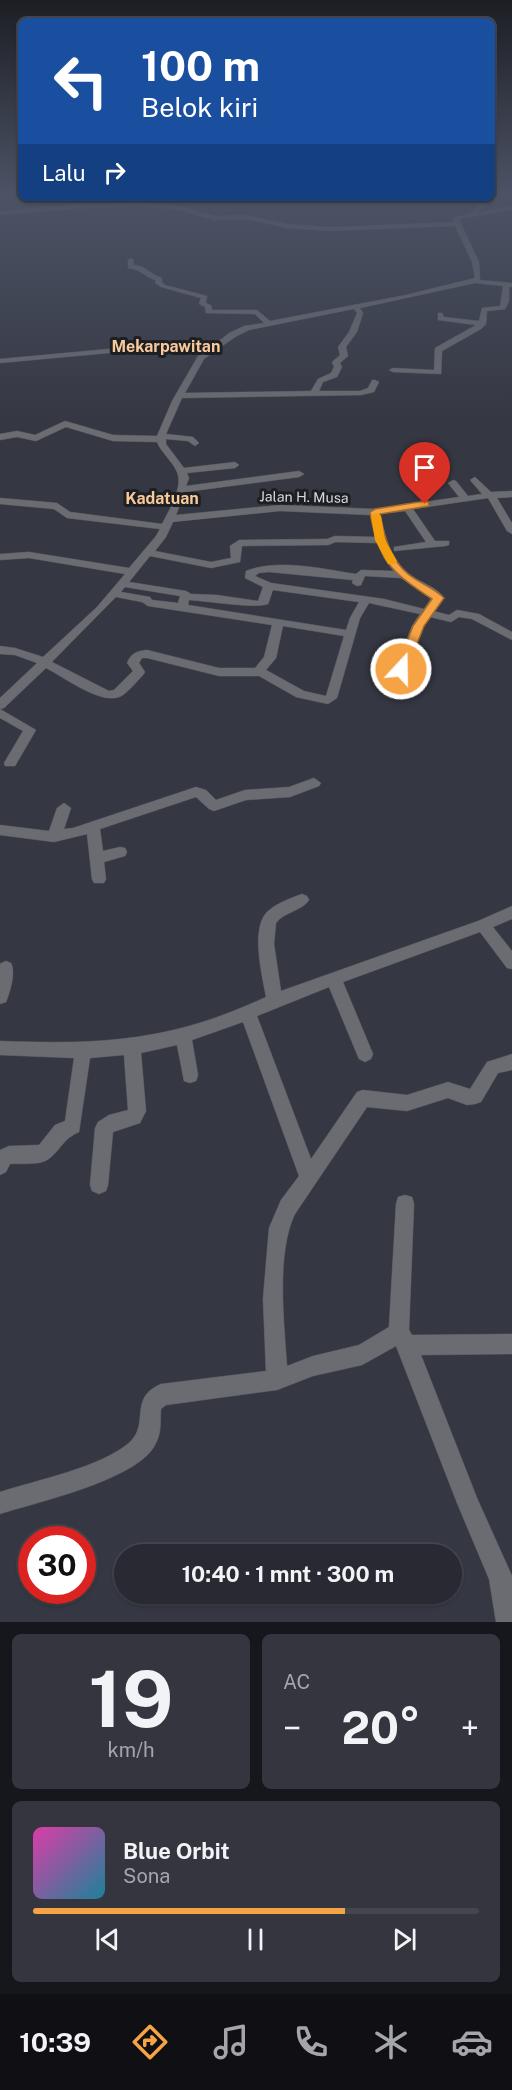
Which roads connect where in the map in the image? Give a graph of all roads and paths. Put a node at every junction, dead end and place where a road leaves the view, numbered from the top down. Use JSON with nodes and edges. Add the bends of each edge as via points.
{"nodes":[{"id":1,"x":145,"y":271,"type":"edge"},
{"id":2,"x":478,"y":271,"type":"edge"},
{"id":3,"x":475,"y":281,"type":"junction"},
{"id":4,"x":509,"y":285,"type":"edge"},
{"id":5,"x":356,"y":307,"type":"junction"},
{"id":6,"x":440,"y":314,"type":"dead end"},
{"id":7,"x":268,"y":323,"type":"junction"},
{"id":8,"x":482,"y":324,"type":"junction"},
{"id":9,"x":215,"y":347,"type":"junction"},
{"id":10,"x":0,"y":361,"type":"edge"},
{"id":11,"x":393,"y":369,"type":"dead end"},
{"id":12,"x":375,"y":381,"type":"dead end"},
{"id":13,"x":314,"y":394,"type":"junction"},
{"id":14,"x":179,"y":396,"type":"junction"},
{"id":15,"x":0,"y":437,"type":"edge"},
{"id":16,"x":161,"y":438,"type":"junction"},
{"id":17,"x":195,"y":443,"type":"dead end"},
{"id":18,"x":235,"y":465,"type":"dead end"},
{"id":19,"x":182,"y":471,"type":"junction"},
{"id":20,"x":299,"y":474,"type":"dead end"},
{"id":21,"x":475,"y":480,"type":"dead end"},
{"id":22,"x":453,"y":483,"type":"dead end"},
{"id":23,"x":180,"y":490,"type":"junction"},
{"id":24,"x":510,"y":494,"type":"edge"},
{"id":25,"x":489,"y":495,"type":"junction"},
{"id":26,"x":465,"y":498,"type":"junction"},
{"id":27,"x":0,"y":501,"type":"edge"},
{"id":28,"x":407,"y":507,"type":"junction"},
{"id":29,"x":375,"y":512,"type":"junction"},
{"id":30,"x":508,"y":520,"type":"edge"},
{"id":31,"x":168,"y":523,"type":"junction"},
{"id":32,"x":512,"y":531,"type":"edge"},
{"id":33,"x":380,"y":540,"type":"junction"},
{"id":34,"x":445,"y":543,"type":"dead end"},
{"id":35,"x":433,"y":544,"type":"junction"},
{"id":36,"x":398,"y":549,"type":"dead end"},
{"id":37,"x":149,"y":554,"type":"junction"},
{"id":38,"x":0,"y":556,"type":"edge"},
{"id":39,"x":132,"y":572,"type":"junction"},
{"id":40,"x":404,"y":575,"type":"junction"},
{"id":41,"x":358,"y":577,"type":"junction"},
{"id":42,"x":124,"y":584,"type":"junction"},
{"id":43,"x":268,"y":586,"type":"junction"},
{"id":44,"x":116,"y":594,"type":"junction"},
{"id":45,"x":360,"y":598,"type":"junction"},
{"id":46,"x":230,"y":600,"type":"junction"},
{"id":47,"x":184,"y":602,"type":"junction"},
{"id":48,"x":426,"y":613,"type":"junction"},
{"id":49,"x":223,"y":614,"type":"junction"},
{"id":50,"x":278,"y":622,"type":"junction"},
{"id":51,"x":350,"y":634,"type":"junction"},
{"id":52,"x":512,"y":637,"type":"edge"},
{"id":53,"x":0,"y":650,"type":"edge"},
{"id":54,"x":47,"y":661,"type":"junction"},
{"id":55,"x":401,"y":669,"type":"dead end"},
{"id":56,"x":259,"y":671,"type":"junction"},
{"id":57,"x":0,"y":705,"type":"edge"},
{"id":58,"x":0,"y":713,"type":"edge"},
{"id":59,"x":9,"y":763,"type":"edge"},
{"id":60,"x":314,"y":783,"type":"dead end"},
{"id":61,"x":64,"y":808,"type":"dead end"},
{"id":62,"x":93,"y":825,"type":"junction"},
{"id":63,"x":0,"y":830,"type":"edge"},
{"id":64,"x":54,"y":837,"type":"junction"},
{"id":65,"x":120,"y":852,"type":"dead end"},
{"id":66,"x":97,"y":858,"type":"junction"},
{"id":67,"x":99,"y":879,"type":"dead end"},
{"id":68,"x":302,"y":900,"type":"dead end"},
{"id":69,"x":512,"y":912,"type":"edge"},
{"id":70,"x":483,"y":925,"type":"junction"},
{"id":71,"x":512,"y":963,"type":"edge"},
{"id":72,"x":6,"y":968,"type":"dead end"},
{"id":73,"x":334,"y":979,"type":"junction"},
{"id":74,"x":0,"y":997,"type":"edge"},
{"id":75,"x":275,"y":1000,"type":"junction"},
{"id":76,"x":248,"y":1014,"type":"junction"},
{"id":77,"x":183,"y":1034,"type":"junction"},
{"id":78,"x":132,"y":1047,"type":"junction"},
{"id":79,"x":0,"y":1048,"type":"edge"},
{"id":80,"x":83,"y":1051,"type":"junction"},
{"id":81,"x":365,"y":1054,"type":"dead end"},
{"id":82,"x":512,"y":1062,"type":"edge"},
{"id":83,"x":190,"y":1076,"type":"dead end"},
{"id":84,"x":0,"y":1166,"type":"edge"},
{"id":85,"x":309,"y":1179,"type":"junction"},
{"id":86,"x":99,"y":1185,"type":"dead end"},
{"id":87,"x":405,"y":1204,"type":"dead end"},
{"id":88,"x":403,"y":1339,"type":"junction"},
{"id":89,"x":512,"y":1344,"type":"edge"},
{"id":90,"x":277,"y":1380,"type":"junction"},
{"id":91,"x":0,"y":1503,"type":"edge"},
{"id":92,"x":508,"y":1622,"type":"edge"}],
"edges":[{"from":1,"to":7,"type":"street","via":[[175,291],[205,297],[202,304],[209,306],[209,312],[257,312]]},
{"from":2,"to":3,"type":"street"},
{"from":3,"to":4,"type":"street"},
{"from":3,"to":5,"type":"street"},
{"from":4,"to":8,"type":"street","via":[[504,307],[484,309]]},
{"from":5,"to":7,"type":"street","via":[[301,311]]},
{"from":5,"to":13,"type":"street","via":[[360,313],[354,332],[342,347],[344,356],[336,362],[339,366],[334,375],[320,380]]},
{"from":6,"to":8,"type":"street","via":[[440,320]]},
{"from":7,"to":9,"type":"street","via":[[240,330]]},
{"from":8,"to":11,"type":"street","via":[[438,350],[438,372]]},
{"from":9,"to":10,"type":"street","via":[[119,350]]},
{"from":9,"to":14,"type":"street","via":[[201,358]]},
{"from":12,"to":13,"type":"street","via":[[366,393]]},
{"from":13,"to":14,"type":"street"},
{"from":14,"to":16,"type":"street"},
{"from":15,"to":16,"type":"street","via":[[17,434],[36,438],[64,424],[113,438]]},
{"from":16,"to":17,"type":"street","via":[[190,439]]},
{"from":16,"to":19,"type":"street"},
{"from":18,"to":19,"type":"street"},
{"from":19,"to":23,"type":"street"},
{"from":20,"to":23,"type":"street"},
{"from":21,"to":25,"type":"street"},
{"from":22,"to":26,"type":"street"},
{"from":23,"to":31,"type":"street"},
{"from":24,"to":25,"type":"street","name":"Jalan H. Musa"},
{"from":25,"to":26,"type":"street","name":"Jalan H. Musa"},
{"from":25,"to":30,"type":"street"},
{"from":26,"to":28,"type":"street","name":"Jalan H. Musa"},
{"from":27,"to":31,"type":"street","name":"Jalan H. Musa","via":[[57,506],[67,515]]},
{"from":28,"to":29,"type":"street","name":"Jalan H. Musa"},
{"from":28,"to":35,"type":"street"},
{"from":29,"to":31,"type":"street","name":"Jalan H. Musa","via":[[280,508]]},
{"from":29,"to":33,"type":"street"},
{"from":30,"to":32,"type":"street"},
{"from":31,"to":37,"type":"street"},
{"from":33,"to":37,"type":"street","via":[[239,543],[235,546],[236,560],[219,565]]},
{"from":33,"to":40,"type":"street"},
{"from":34,"to":35,"type":"street"},
{"from":35,"to":36,"type":"street"},
{"from":37,"to":39,"type":"street"},
{"from":38,"to":39,"type":"street","via":[[23,555]]},
{"from":39,"to":42,"type":"street"},
{"from":40,"to":41,"type":"street","via":[[361,573]]},
{"from":40,"to":48,"type":"street","via":[[438,596]]},
{"from":41,"to":43,"type":"street","via":[[313,571],[250,573],[250,578]]},
{"from":41,"to":45,"type":"street"},
{"from":42,"to":44,"type":"street"},
{"from":42,"to":47,"type":"street","via":[[184,593]]},
{"from":43,"to":45,"type":"street"},
{"from":43,"to":46,"type":"street","via":[[262,604]]},
{"from":44,"to":47,"type":"street","via":[[146,599],[148,603]]},
{"from":44,"to":54,"type":"street"},
{"from":45,"to":48,"type":"street"},
{"from":45,"to":51,"type":"street"},
{"from":46,"to":47,"type":"street"},
{"from":46,"to":49,"type":"street"},
{"from":47,"to":49,"type":"street"},
{"from":48,"to":52,"type":"street","via":[[450,618],[457,613],[473,616]]},
{"from":48,"to":55,"type":"street"},
{"from":49,"to":50,"type":"street"},
{"from":50,"to":51,"type":"street"},
{"from":50,"to":56,"type":"street","via":[[270,658]]},
{"from":51,"to":56,"type":"street","via":[[328,700],[300,694]]},
{"from":53,"to":54,"type":"street"},
{"from":54,"to":56,"type":"street","via":[[112,696],[139,672],[133,663],[142,654],[222,673]]},
{"from":54,"to":57,"type":"street"},
{"from":58,"to":59,"type":"street","via":[[30,730]]},
{"from":60,"to":62,"type":"street","via":[[290,792],[245,795],[214,806],[196,792]]},
{"from":61,"to":64,"type":"street"},
{"from":62,"to":64,"type":"street"},
{"from":62,"to":66,"type":"street"},
{"from":63,"to":64,"type":"street"},
{"from":65,"to":66,"type":"street"},
{"from":66,"to":67,"type":"street"},
{"from":68,"to":75,"type":"street","via":[[272,916],[267,928]]},
{"from":69,"to":70,"type":"street"},
{"from":70,"to":71,"type":"street"},
{"from":70,"to":73,"type":"street"},
{"from":72,"to":74,"type":"street"},
{"from":73,"to":75,"type":"street"},
{"from":73,"to":81,"type":"street"},
{"from":75,"to":76,"type":"street"},
{"from":76,"to":77,"type":"street"},
{"from":76,"to":85,"type":"street"},
{"from":77,"to":78,"type":"street"},
{"from":77,"to":83,"type":"street"},
{"from":78,"to":80,"type":"street"},
{"from":78,"to":86,"type":"street","via":[[137,1111],[134,1118],[109,1123],[104,1128]]},
{"from":79,"to":80,"type":"street"},
{"from":80,"to":84,"type":"street","via":[[73,1126],[61,1131],[43,1153],[9,1155]]},
{"from":82,"to":85,"type":"street","via":[[493,1067],[475,1096],[448,1090],[407,1103],[363,1098]]},
{"from":85,"to":90,"type":"street","via":[[288,1207],[275,1242]]},
{"from":87,"to":88,"type":"street"},
{"from":88,"to":89,"type":"street"},
{"from":88,"to":90,"type":"street"},
{"from":88,"to":92,"type":"street","via":[[498,1569]]},
{"from":90,"to":91,"type":"street","via":[[161,1395],[152,1403],[146,1441],[118,1462],[92,1475]]}]}
